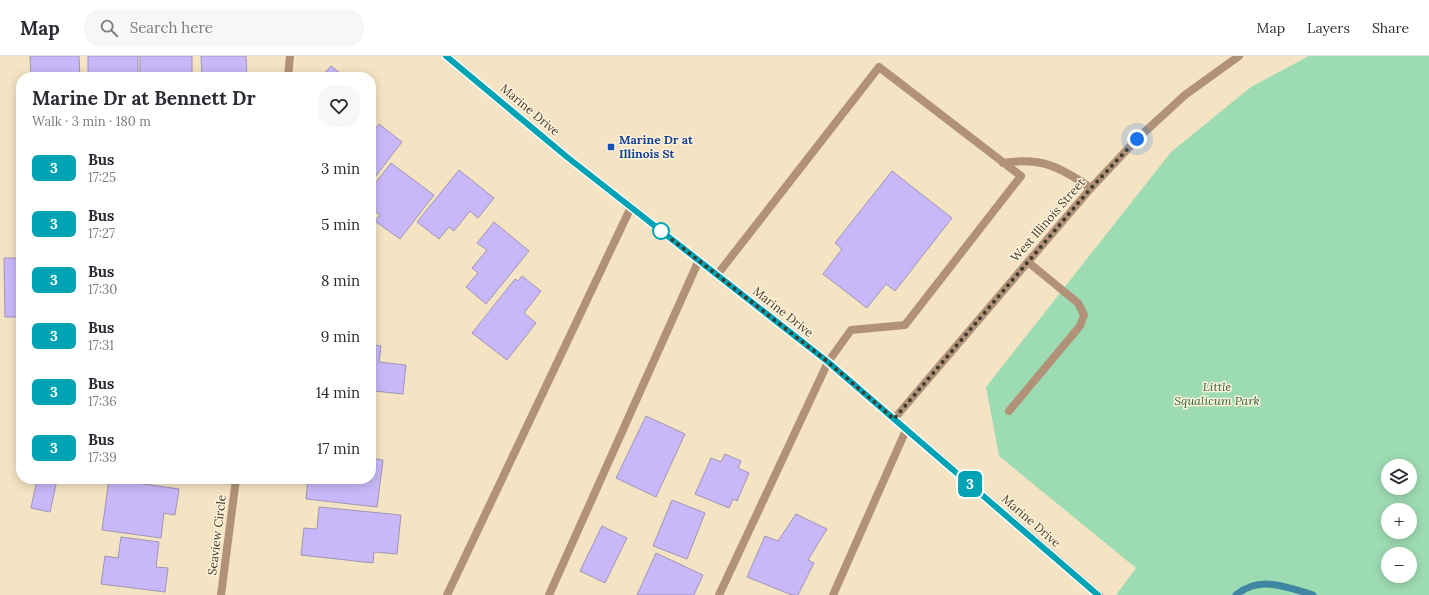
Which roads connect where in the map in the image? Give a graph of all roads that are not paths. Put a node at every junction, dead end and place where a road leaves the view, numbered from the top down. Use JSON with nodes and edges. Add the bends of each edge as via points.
{"nodes":[{"id":1,"x":290,"y":56,"type":"edge"},
{"id":2,"x":446,"y":56,"type":"edge"},
{"id":3,"x":1240,"y":56,"type":"edge"},
{"id":4,"x":288,"y":72,"type":"edge"},
{"id":5,"x":1004,"y":163,"type":"junction"},
{"id":6,"x":1091,"y":188,"type":"junction"},
{"id":7,"x":632,"y":207,"type":"junction"},
{"id":8,"x":699,"y":260,"type":"junction"},
{"id":9,"x":1028,"y":262,"type":"junction"},
{"id":10,"x":717,"y":275,"type":"junction"},
{"id":11,"x":828,"y":362,"type":"junction"},
{"id":12,"x":1009,"y":411,"type":"dead end"},
{"id":13,"x":894,"y":419,"type":"junction"},
{"id":14,"x":906,"y":430,"type":"junction"},
{"id":15,"x":235,"y":484,"type":"edge"},
{"id":16,"x":221,"y":595,"type":"edge"},
{"id":17,"x":447,"y":595,"type":"edge"},
{"id":18,"x":549,"y":595,"type":"edge"},
{"id":19,"x":719,"y":595,"type":"edge"},
{"id":20,"x":833,"y":595,"type":"edge"},
{"id":21,"x":1098,"y":595,"type":"edge"}],
"edges":[{"from":1,"to":4,"type":"street"},
{"from":2,"to":7,"type":"main road","name":"Marine Drive"},
{"from":3,"to":6,"type":"street","name":"West Illinois Street","via":[[1184,95],[1137,139]]},
{"from":5,"to":6,"type":"street","via":[[1034,161],[1049,164]]},
{"from":5,"to":10,"type":"street","via":[[879,67]]},
{"from":5,"to":11,"type":"street","via":[[1021,176],[905,326],[851,330]]},
{"from":6,"to":9,"type":"street","name":"West Illinois Street"},
{"from":7,"to":8,"type":"main road","name":"Marine Drive"},
{"from":7,"to":17,"type":"street"},
{"from":8,"to":10,"type":"main road","name":"Marine Drive"},
{"from":8,"to":18,"type":"street"},
{"from":9,"to":12,"type":"street","via":[[1078,303],[1084,315],[1080,326]]},
{"from":9,"to":13,"type":"street","name":"West Illinois Street"},
{"from":10,"to":11,"type":"main road","name":"Marine Drive"},
{"from":11,"to":13,"type":"main road","name":"Marine Drive"},
{"from":11,"to":19,"type":"street"},
{"from":13,"to":14,"type":"main road","name":"Marine Drive"},
{"from":14,"to":20,"type":"street"},
{"from":14,"to":21,"type":"main road","name":"Marine Drive"},
{"from":15,"to":16,"type":"street","name":"Seaview Circle"}]}
